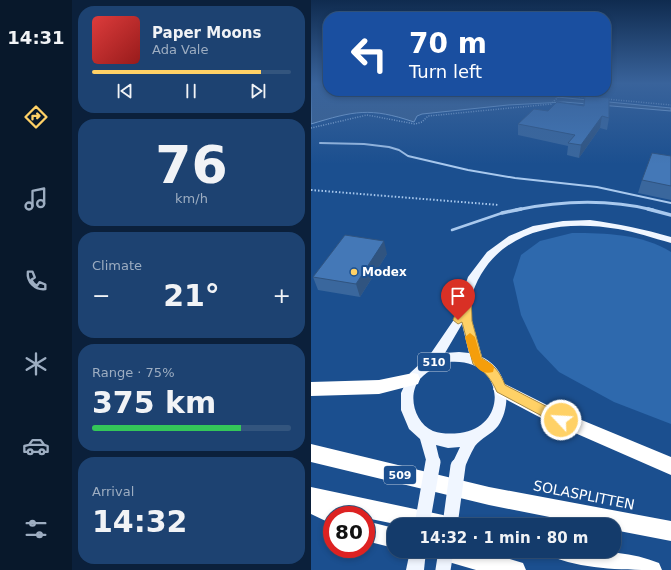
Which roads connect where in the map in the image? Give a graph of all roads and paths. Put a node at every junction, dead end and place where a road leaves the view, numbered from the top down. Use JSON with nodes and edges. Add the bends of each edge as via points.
{"nodes":[{"id":1,"x":482,"y":111,"type":"edge"},
{"id":2,"x":311,"y":128,"type":"edge"},
{"id":3,"x":320,"y":143,"type":"dead end"},
{"id":4,"x":311,"y":190,"type":"edge"},
{"id":5,"x":671,"y":203,"type":"edge"},
{"id":6,"x":499,"y":205,"type":"dead end"},
{"id":7,"x":502,"y":213,"type":"joint"},
{"id":8,"x":671,"y":215,"type":"edge"},
{"id":9,"x":452,"y":230,"type":"dead end"},
{"id":10,"x":671,"y":240,"type":"edge"},
{"id":11,"x":466,"y":297,"type":"junction"},
{"id":12,"x":477,"y":360,"type":"junction"},
{"id":13,"x":432,"y":362,"type":"junction"},
{"id":14,"x":413,"y":379,"type":"junction"},
{"id":15,"x":311,"y":389,"type":"edge"},
{"id":16,"x":501,"y":389,"type":"junction"},
{"id":17,"x":427,"y":437,"type":"junction"},
{"id":18,"x":473,"y":438,"type":"junction"},
{"id":19,"x":311,"y":453,"type":"edge"},
{"id":20,"x":671,"y":466,"type":"edge"},
{"id":21,"x":311,"y":496,"type":"edge"},
{"id":22,"x":311,"y":504,"type":"edge"},
{"id":23,"x":323,"y":510,"type":"edge"},
{"id":24,"x":411,"y":518,"type":"edge"},
{"id":25,"x":423,"y":518,"type":"edge"},
{"id":26,"x":451,"y":518,"type":"edge"},
{"id":27,"x":671,"y":531,"type":"edge"},
{"id":28,"x":375,"y":533,"type":"edge"},
{"id":29,"x":387,"y":536,"type":"edge"},
{"id":30,"x":417,"y":558,"type":"edge"},
{"id":31,"x":445,"y":558,"type":"edge"},
{"id":32,"x":469,"y":558,"type":"edge"},
{"id":33,"x":596,"y":558,"type":"edge"},
{"id":34,"x":415,"y":570,"type":"edge"},
{"id":35,"x":443,"y":570,"type":"edge"},
{"id":36,"x":516,"y":570,"type":"edge"},
{"id":37,"x":653,"y":570,"type":"edge"}],
"edges":[{"from":1,"to":2,"type":"path","via":[[428,116],[415,124],[380,116],[362,116]]},
{"from":3,"to":5,"type":"lane","via":[[389,147],[408,156],[469,170],[515,178],[597,186]]},
{"from":4,"to":6,"type":"path"},
{"from":7,"to":8,"type":"street","via":[[529,206],[615,204],[653,209]]},
{"from":7,"to":9,"type":"lane"},
{"from":10,"to":11,"type":"main road","number":"510","via":[[628,226],[600,222],[551,224],[531,230],[498,246],[473,278]]},
{"from":11,"to":12,"type":"main road","number":"510","via":[[467,321]]},
{"from":11,"to":13,"type":"main road","number":"510","via":[[448,341]]},
{"from":12,"to":13,"type":"main road","number":"510","via":[[447,357]]},
{"from":12,"to":16,"type":"main road","via":[[488,367]]},
{"from":13,"to":14,"type":"main road","number":"510","via":[[421,369]]},
{"from":14,"to":15,"type":"highway","via":[[379,388]]},
{"from":14,"to":17,"type":"main road","number":"510","via":[[406,394],[406,410],[413,426]]},
{"from":16,"to":18,"type":"main road","number":"510","via":[[497,416],[487,428]]},
{"from":16,"to":20,"type":"highway","via":[[549,414]]},
{"from":17,"to":18,"type":"main road","number":"510","via":[[442,442],[458,442]]},
{"from":17,"to":25,"type":"main road","bridge":true,"via":[[433,462]]},
{"from":18,"to":26,"type":"main road","number":"510","bridge":true,"via":[[458,466]]},
{"from":19,"to":27,"type":"highway","name":"SOLASPLITTEN","number":"509","via":[[489,496]]},
{"from":21,"to":24,"type":"highway"},
{"from":22,"to":23,"type":"highway"},
{"from":28,"to":29,"type":"highway"},
{"from":30,"to":34,"type":"main road"},
{"from":31,"to":35,"type":"main road","bridge":true},
{"from":32,"to":36,"type":"highway"},
{"from":33,"to":37,"type":"highway"}]}
